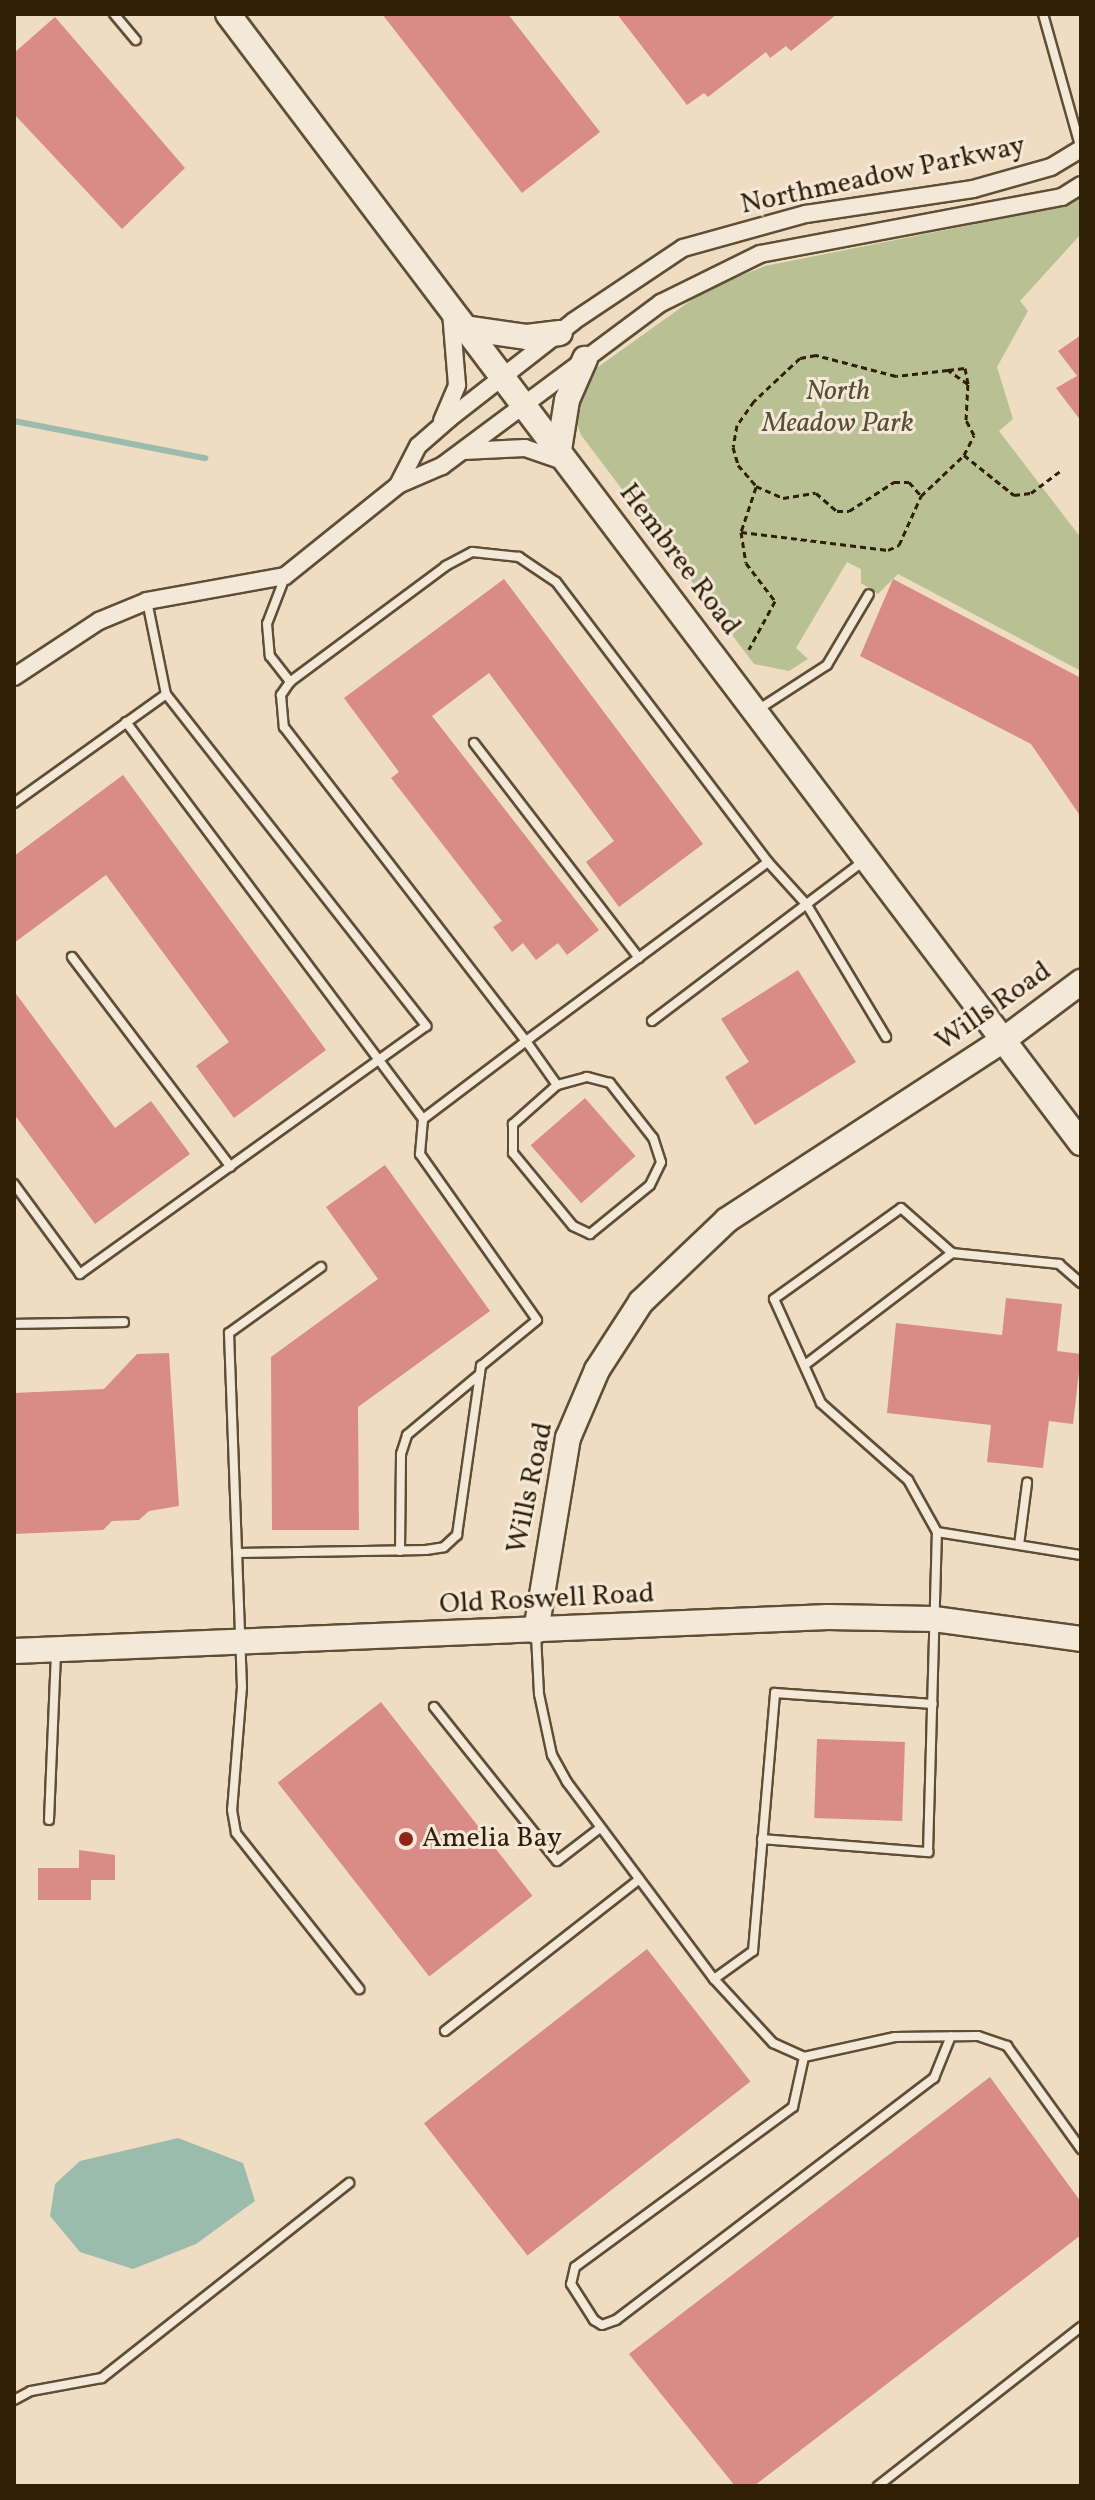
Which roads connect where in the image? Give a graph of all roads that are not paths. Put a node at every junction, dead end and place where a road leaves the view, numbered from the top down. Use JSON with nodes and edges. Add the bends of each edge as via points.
{"nodes":[{"id":1,"x":114,"y":14,"type":"edge"},
{"id":2,"x":228,"y":14,"type":"edge"},
{"id":3,"x":1043,"y":14,"type":"edge"},
{"id":4,"x":136,"y":40,"type":"dead end"},
{"id":5,"x":1081,"y":149,"type":"edge"},
{"id":6,"x":1081,"y":185,"type":"edge"},
{"id":7,"x":450,"y":307,"type":"junction"},
{"id":8,"x":465,"y":328,"type":"junction"},
{"id":9,"x":560,"y":333,"type":"junction"},
{"id":10,"x":585,"y":359,"type":"junction"},
{"id":11,"x":502,"y":379,"type":"junction"},
{"id":12,"x":523,"y":404,"type":"junction"},
{"id":13,"x":440,"y":427,"type":"junction"},
{"id":14,"x":462,"y":451,"type":"junction"},
{"id":15,"x":563,"y":457,"type":"junction"},
{"id":16,"x":398,"y":485,"type":"junction"},
{"id":17,"x":285,"y":576,"type":"junction"},
{"id":18,"x":869,"y":594,"type":"dead end"},
{"id":19,"x":147,"y":601,"type":"junction"},
{"id":20,"x":14,"y":677,"type":"edge"},
{"id":21,"x":290,"y":682,"type":"junction"},
{"id":22,"x":166,"y":694,"type":"junction"},
{"id":23,"x":755,"y":712,"type":"junction"},
{"id":24,"x":126,"y":722,"type":"junction"},
{"id":25,"x":474,"y":743,"type":"dead end"},
{"id":26,"x":14,"y":803,"type":"edge"},
{"id":27,"x":866,"y":859,"type":"junction"},
{"id":28,"x":768,"y":862,"type":"junction"},
{"id":29,"x":807,"y":905,"type":"junction"},
{"id":30,"x":72,"y":957,"type":"dead end"},
{"id":31,"x":639,"y":958,"type":"junction"},
{"id":32,"x":1081,"y":982,"type":"edge"},
{"id":33,"x":652,"y":1021,"type":"dead end"},
{"id":34,"x":886,"y":1037,"type":"dead end"},
{"id":35,"x":526,"y":1041,"type":"junction"},
{"id":36,"x":1002,"y":1041,"type":"junction"},
{"id":37,"x":378,"y":1061,"type":"junction"},
{"id":38,"x":557,"y":1085,"type":"junction"},
{"id":39,"x":423,"y":1119,"type":"junction"},
{"id":40,"x":1081,"y":1143,"type":"edge"},
{"id":41,"x":231,"y":1167,"type":"junction"},
{"id":42,"x":14,"y":1184,"type":"edge"},
{"id":43,"x":952,"y":1253,"type":"junction"},
{"id":44,"x":321,"y":1267,"type":"dead end"},
{"id":45,"x":1081,"y":1283,"type":"edge"},
{"id":46,"x":124,"y":1322,"type":"dead end"},
{"id":47,"x":14,"y":1324,"type":"edge"},
{"id":48,"x":805,"y":1365,"type":"junction"},
{"id":49,"x":480,"y":1374,"type":"junction"},
{"id":50,"x":1027,"y":1483,"type":"dead end"},
{"id":51,"x":937,"y":1532,"type":"junction"},
{"id":52,"x":1019,"y":1545,"type":"junction"},
{"id":53,"x":400,"y":1551,"type":"junction"},
{"id":54,"x":237,"y":1553,"type":"junction"},
{"id":55,"x":1081,"y":1555,"type":"edge"},
{"id":56,"x":934,"y":1619,"type":"junction"},
{"id":57,"x":536,"y":1631,"type":"junction"},
{"id":58,"x":1081,"y":1637,"type":"edge"},
{"id":59,"x":240,"y":1645,"type":"junction"},
{"id":60,"x":56,"y":1650,"type":"junction"},
{"id":61,"x":14,"y":1651,"type":"edge"},
{"id":62,"x":933,"y":1704,"type":"junction"},
{"id":63,"x":434,"y":1707,"type":"dead end"},
{"id":64,"x":49,"y":1820,"type":"dead end"},
{"id":65,"x":600,"y":1828,"type":"junction"},
{"id":66,"x":762,"y":1839,"type":"junction"},
{"id":67,"x":637,"y":1881,"type":"junction"},
{"id":68,"x":714,"y":1979,"type":"junction"},
{"id":69,"x":359,"y":1989,"type":"dead end"},
{"id":70,"x":445,"y":2031,"type":"dead end"},
{"id":71,"x":951,"y":2036,"type":"junction"},
{"id":72,"x":804,"y":2057,"type":"junction"},
{"id":73,"x":1081,"y":2149,"type":"edge"},
{"id":74,"x":349,"y":2183,"type":"dead end"},
{"id":75,"x":1081,"y":2327,"type":"edge"},
{"id":76,"x":14,"y":2400,"type":"edge"},
{"id":77,"x":878,"y":2486,"type":"edge"}],
"edges":[{"from":1,"to":4,"type":"lane"},
{"from":2,"to":7,"type":"street","name":"Hembree Road"},
{"from":3,"to":5,"type":"lane"},
{"from":5,"to":9,"type":"street","name":"Northmeadow Parkway","via":[[1051,167],[973,189],[806,214],[683,248]]},
{"from":6,"to":10,"type":"street","name":"Northmeadow Parkway","via":[[1062,197],[760,254],[661,303]]},
{"from":7,"to":8,"type":"street","name":"Hembree Road"},
{"from":7,"to":13,"type":"street","via":[[457,385]]},
{"from":8,"to":9,"type":"street","via":[[527,337]]},
{"from":8,"to":11,"type":"street","name":"Hembree Road"},
{"from":9,"to":11,"type":"street","name":"Northmeadow Parkway"},
{"from":10,"to":12,"type":"street","name":"Northmeadow Parkway"},
{"from":10,"to":15,"type":"street","via":[[567,400]]},
{"from":11,"to":12,"type":"street","name":"Hembree Road"},
{"from":11,"to":13,"type":"street","name":"Northmeadow Parkway"},
{"from":12,"to":14,"type":"street","name":"Northmeadow Parkway"},
{"from":12,"to":15,"type":"street","name":"Hembree Road"},
{"from":13,"to":16,"type":"street","name":"Northmeadow Parkway","via":[[418,446]]},
{"from":14,"to":15,"type":"street","via":[[525,448]]},
{"from":14,"to":16,"type":"street","name":"Northmeadow Parkway"},
{"from":15,"to":23,"type":"street","name":"Hembree Road"},
{"from":16,"to":17,"type":"street","name":"Northmeadow Parkway"},
{"from":17,"to":19,"type":"street","name":"Northmeadow Parkway"},
{"from":17,"to":21,"type":"lane","via":[[267,624],[270,656]]},
{"from":18,"to":23,"type":"lane","via":[[827,665]]},
{"from":19,"to":20,"type":"street","name":"Northmeadow Parkway","via":[[99,621]]},
{"from":19,"to":22,"type":"lane"},
{"from":21,"to":28,"type":"lane","via":[[446,566],[472,552],[519,557],[556,582]]},
{"from":21,"to":35,"type":"lane","via":[[281,695],[284,727]]},
{"from":22,"to":24,"type":"lane"},
{"from":22,"to":37,"type":"lane","via":[[426,1026]]},
{"from":23,"to":27,"type":"street","name":"Hembree Road"},
{"from":24,"to":26,"type":"lane"},
{"from":24,"to":37,"type":"lane"},
{"from":25,"to":31,"type":"lane"},
{"from":27,"to":29,"type":"lane"},
{"from":27,"to":36,"type":"street","name":"Hembree Road"},
{"from":28,"to":29,"type":"lane"},
{"from":28,"to":31,"type":"lane"},
{"from":29,"to":33,"type":"lane"},
{"from":29,"to":34,"type":"lane"},
{"from":30,"to":41,"type":"lane"},
{"from":31,"to":35,"type":"lane"},
{"from":32,"to":36,"type":"street","name":"Wills Road"},
{"from":35,"to":38,"type":"lane"},
{"from":35,"to":39,"type":"lane"},
{"from":36,"to":40,"type":"street","name":"Hembree Road"},
{"from":36,"to":57,"type":"street","name":"Wills Road","via":[[727,1220],[641,1302],[597,1370],[568,1438],[552,1503]]},
{"from":37,"to":39,"type":"lane"},
{"from":37,"to":41,"type":"lane"},
{"from":38,"to":38,"type":"lane","via":[[513,1124],[513,1153],[573,1226],[590,1234],[650,1185],[661,1162],[653,1138],[610,1083],[587,1077]]},
{"from":39,"to":49,"type":"lane","via":[[420,1154],[537,1320],[481,1366]]},
{"from":41,"to":42,"type":"lane","via":[[80,1274]]},
{"from":43,"to":45,"type":"lane","via":[[1059,1264]]},
{"from":43,"to":48,"type":"lane"},
{"from":43,"to":48,"type":"lane","via":[[901,1208],[774,1299]]},
{"from":44,"to":54,"type":"lane","via":[[229,1333]]},
{"from":46,"to":47,"type":"lane"},
{"from":48,"to":51,"type":"lane","via":[[821,1403],[908,1480]]},
{"from":49,"to":53,"type":"lane","via":[[407,1435],[401,1454]]},
{"from":49,"to":53,"type":"lane","via":[[457,1535],[444,1547]]},
{"from":50,"to":52,"type":"lane"},
{"from":51,"to":52,"type":"lane"},
{"from":51,"to":56,"type":"lane"},
{"from":52,"to":55,"type":"lane"},
{"from":53,"to":54,"type":"lane"},
{"from":54,"to":59,"type":"lane"},
{"from":56,"to":57,"type":"street","name":"Old Roswell Road","via":[[828,1617]]},
{"from":56,"to":58,"type":"street","name":"Old Roswell Road"},
{"from":56,"to":62,"type":"lane"},
{"from":57,"to":59,"type":"street","name":"Old Roswell Road"},
{"from":57,"to":65,"type":"lane","name":"Wills Road","via":[[539,1694],[552,1755]]},
{"from":59,"to":60,"type":"street","name":"Old Roswell Road"},
{"from":59,"to":69,"type":"lane","via":[[236,1833]]},
{"from":60,"to":61,"type":"street","name":"Old Roswell Road"},
{"from":60,"to":64,"type":"lane"},
{"from":62,"to":66,"type":"lane","via":[[775,1693]]},
{"from":62,"to":66,"type":"lane","via":[[928,1852]]},
{"from":63,"to":65,"type":"lane","via":[[557,1861]]},
{"from":65,"to":67,"type":"lane","name":"Wills Road"},
{"from":66,"to":68,"type":"lane","via":[[753,1951]]},
{"from":67,"to":68,"type":"lane","name":"Wills Road"},
{"from":67,"to":70,"type":"lane"},
{"from":68,"to":72,"type":"lane","name":"Wills Road","via":[[773,2043]]},
{"from":71,"to":72,"type":"lane","via":[[895,2037]]},
{"from":71,"to":72,"type":"lane","via":[[934,2078],[616,2320],[602,2325],[594,2320],[571,2284],[575,2267],[793,2107]]},
{"from":71,"to":73,"type":"lane","via":[[1007,2046]]},
{"from":74,"to":76,"type":"lane","via":[[102,2378],[31,2391]]},
{"from":75,"to":77,"type":"lane"}]}
